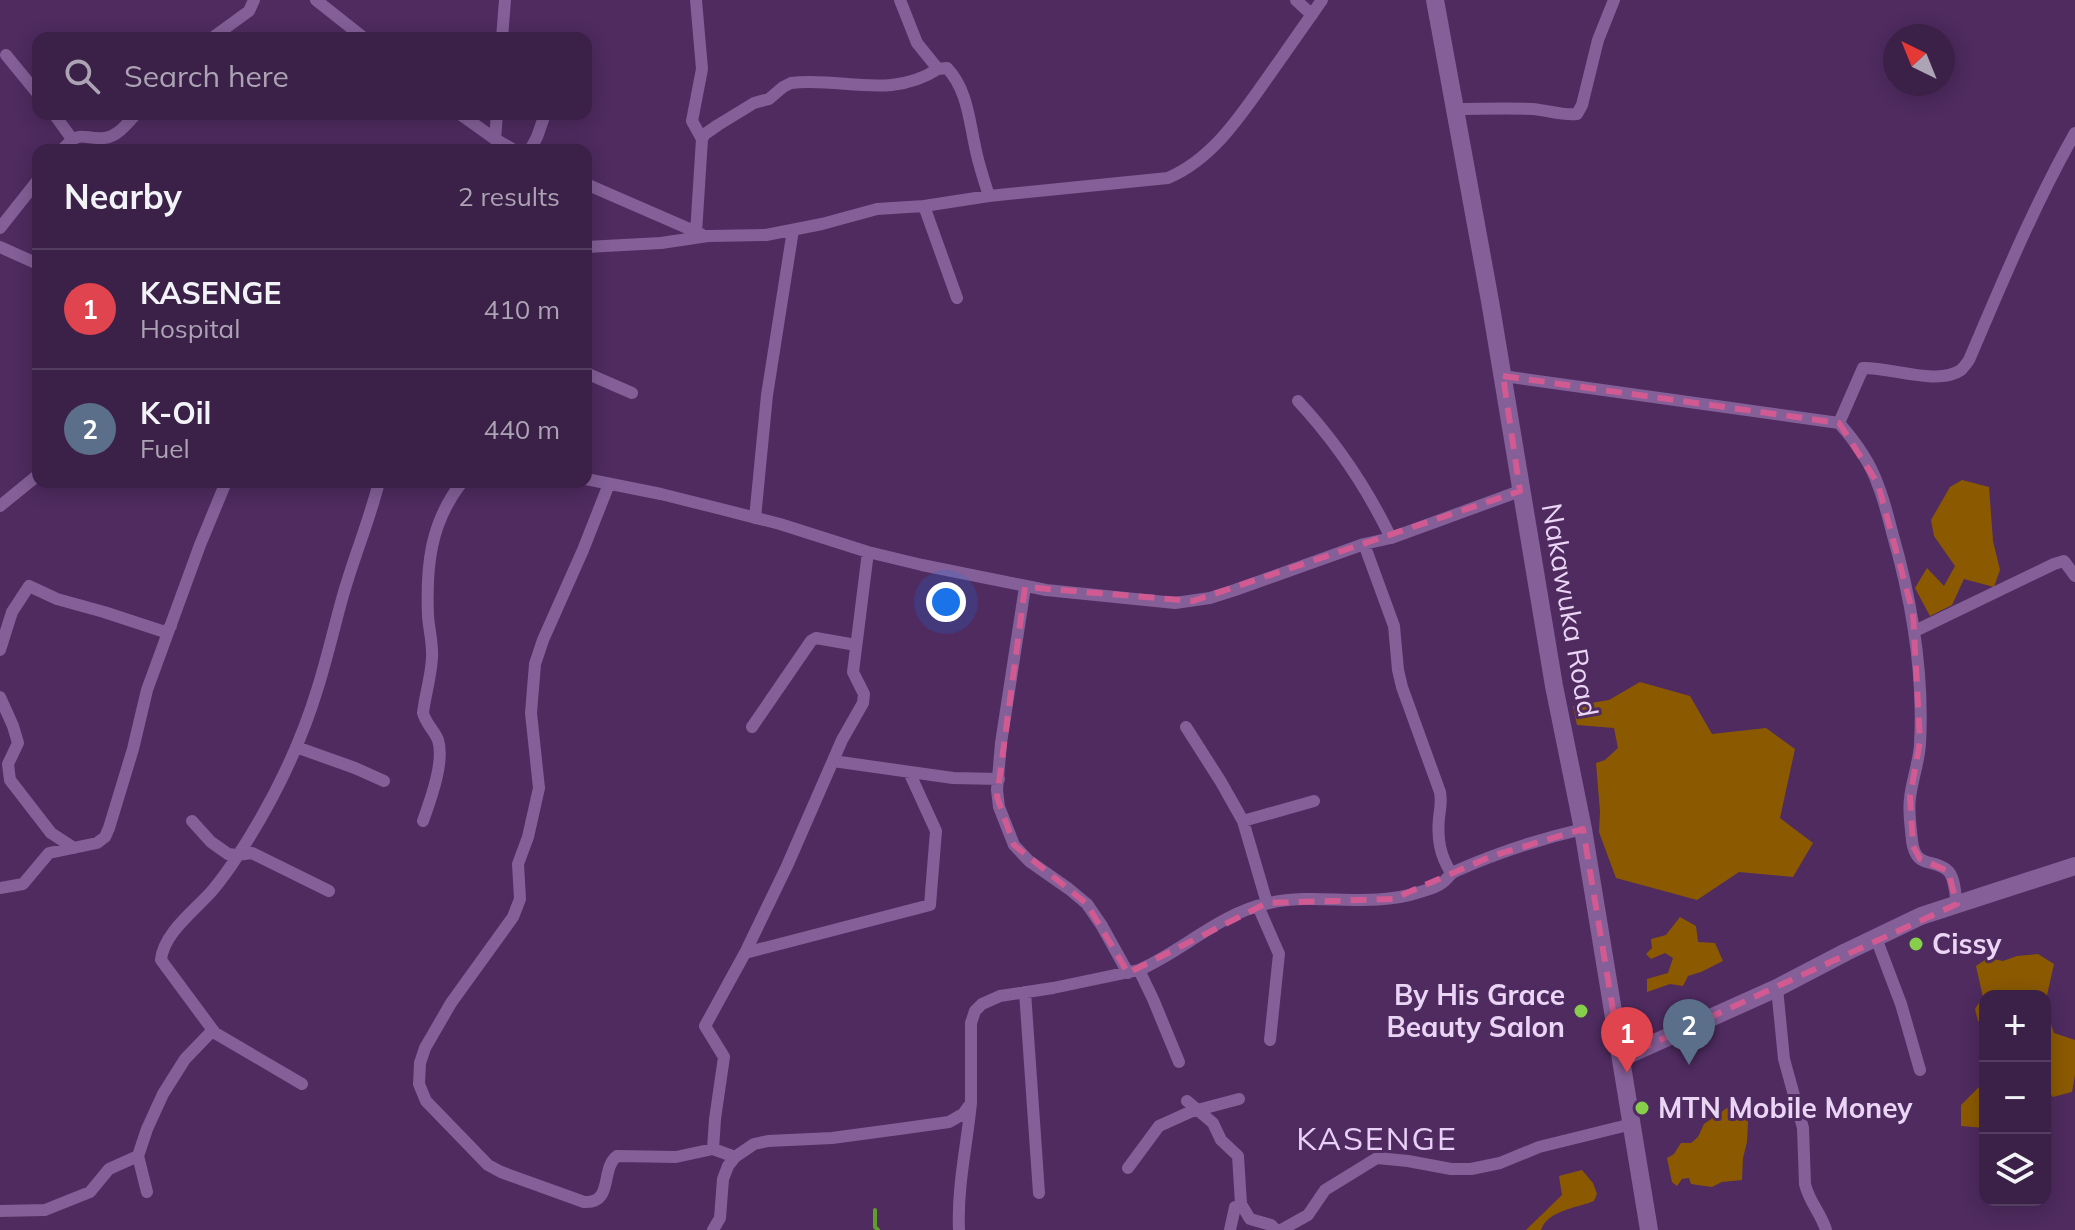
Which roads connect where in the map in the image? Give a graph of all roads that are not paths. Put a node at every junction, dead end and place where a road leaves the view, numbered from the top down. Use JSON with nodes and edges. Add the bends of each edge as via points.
{"nodes":[{"id":1,"x":254,"y":0,"type":"edge"},
{"id":2,"x":316,"y":0,"type":"edge"},
{"id":3,"x":505,"y":0,"type":"edge"},
{"id":4,"x":696,"y":0,"type":"edge"},
{"id":5,"x":900,"y":0,"type":"edge"},
{"id":6,"x":1296,"y":0,"type":"edge"},
{"id":7,"x":1322,"y":0,"type":"edge"},
{"id":8,"x":1435,"y":0,"type":"edge"},
{"id":9,"x":1614,"y":0,"type":"edge"},
{"id":10,"x":1312,"y":15,"type":"junction"},
{"id":11,"x":220,"y":32,"type":"edge"},
{"id":12,"x":356,"y":32,"type":"edge"},
{"id":13,"x":502,"y":32,"type":"edge"},
{"id":14,"x":6,"y":55,"type":"dead end"},
{"id":15,"x":938,"y":69,"type":"junction"},
{"id":16,"x":32,"y":87,"type":"edge"},
{"id":17,"x":1454,"y":109,"type":"junction"},
{"id":18,"x":58,"y":120,"type":"edge"},
{"id":19,"x":130,"y":120,"type":"edge"},
{"id":20,"x":468,"y":120,"type":"edge"},
{"id":21,"x":497,"y":120,"type":"edge"},
{"id":22,"x":543,"y":120,"type":"edge"},
{"id":23,"x":2075,"y":133,"type":"edge"},
{"id":24,"x":72,"y":139,"type":"junction"},
{"id":25,"x":495,"y":139,"type":"junction"},
{"id":26,"x":702,"y":139,"type":"junction"},
{"id":27,"x":67,"y":144,"type":"edge"},
{"id":28,"x":504,"y":144,"type":"edge"},
{"id":29,"x":533,"y":144,"type":"edge"},
{"id":30,"x":592,"y":187,"type":"edge"},
{"id":31,"x":32,"y":188,"type":"edge"},
{"id":32,"x":989,"y":196,"type":"junction"},
{"id":33,"x":924,"y":206,"type":"junction"},
{"id":34,"x":0,"y":228,"type":"edge"},
{"id":35,"x":793,"y":230,"type":"junction"},
{"id":36,"x":702,"y":234,"type":"junction"},
{"id":37,"x":0,"y":247,"type":"edge"},
{"id":38,"x":592,"y":247,"type":"edge"},
{"id":39,"x":32,"y":261,"type":"edge"},
{"id":40,"x":957,"y":298,"type":"dead end"},
{"id":41,"x":592,"y":376,"type":"edge"},
{"id":42,"x":1503,"y":376,"type":"junction"},
{"id":43,"x":632,"y":393,"type":"dead end"},
{"id":44,"x":1298,"y":401,"type":"dead end"},
{"id":45,"x":1839,"y":423,"type":"junction"},
{"id":46,"x":32,"y":480,"type":"edge"},
{"id":47,"x":592,"y":480,"type":"edge"},
{"id":48,"x":609,"y":484,"type":"junction"},
{"id":49,"x":224,"y":488,"type":"edge"},
{"id":50,"x":377,"y":488,"type":"edge"},
{"id":51,"x":457,"y":488,"type":"edge"},
{"id":52,"x":1520,"y":491,"type":"junction"},
{"id":53,"x":0,"y":506,"type":"edge"},
{"id":54,"x":755,"y":518,"type":"junction"},
{"id":55,"x":1391,"y":538,"type":"junction"},
{"id":56,"x":1364,"y":544,"type":"junction"},
{"id":57,"x":868,"y":552,"type":"junction"},
{"id":58,"x":2075,"y":576,"type":"edge"},
{"id":59,"x":1025,"y":587,"type":"junction"},
{"id":60,"x":171,"y":626,"type":"junction"},
{"id":61,"x":1915,"y":631,"type":"junction"},
{"id":62,"x":856,"y":645,"type":"junction"},
{"id":63,"x":0,"y":650,"type":"edge"},
{"id":64,"x":0,"y":697,"type":"edge"},
{"id":65,"x":752,"y":727,"type":"dead end"},
{"id":66,"x":1186,"y":727,"type":"dead end"},
{"id":67,"x":296,"y":747,"type":"junction"},
{"id":68,"x":833,"y":761,"type":"junction"},
{"id":69,"x":909,"y":772,"type":"junction"},
{"id":70,"x":999,"y":779,"type":"junction"},
{"id":71,"x":384,"y":781,"type":"dead end"},
{"id":72,"x":1314,"y":801,"type":"dead end"},
{"id":73,"x":192,"y":821,"type":"dead end"},
{"id":74,"x":423,"y":821,"type":"dead end"},
{"id":75,"x":1243,"y":821,"type":"junction"},
{"id":76,"x":1583,"y":829,"type":"junction"},
{"id":77,"x":74,"y":848,"type":"junction"},
{"id":78,"x":237,"y":855,"type":"junction"},
{"id":79,"x":2075,"y":866,"type":"edge"},
{"id":80,"x":1451,"y":873,"type":"junction"},
{"id":81,"x":0,"y":888,"type":"edge"},
{"id":82,"x":329,"y":891,"type":"dead end"},
{"id":83,"x":1957,"y":904,"type":"junction"},
{"id":84,"x":1263,"y":905,"type":"junction"},
{"id":85,"x":1876,"y":938,"type":"junction"},
{"id":86,"x":745,"y":953,"type":"junction"},
{"id":87,"x":1134,"y":971,"type":"junction"},
{"id":88,"x":1777,"y":988,"type":"junction"},
{"id":89,"x":1025,"y":992,"type":"junction"},
{"id":90,"x":213,"y":1030,"type":"junction"},
{"id":91,"x":1270,"y":1040,"type":"dead end"},
{"id":92,"x":1621,"y":1058,"type":"junction"},
{"id":93,"x":1179,"y":1062,"type":"dead end"},
{"id":94,"x":1920,"y":1070,"type":"dead end"},
{"id":95,"x":302,"y":1084,"type":"dead end"},
{"id":96,"x":1239,"y":1099,"type":"dead end"},
{"id":97,"x":1187,"y":1101,"type":"dead end"},
{"id":98,"x":971,"y":1103,"type":"junction"},
{"id":99,"x":1632,"y":1124,"type":"junction"},
{"id":100,"x":713,"y":1149,"type":"junction"},
{"id":101,"x":138,"y":1156,"type":"junction"},
{"id":102,"x":735,"y":1157,"type":"junction"},
{"id":103,"x":1128,"y":1168,"type":"dead end"},
{"id":104,"x":147,"y":1192,"type":"dead end"},
{"id":105,"x":1039,"y":1193,"type":"dead end"},
{"id":106,"x":1235,"y":1207,"type":"dead end"},
{"id":107,"x":0,"y":1211,"type":"edge"},
{"id":108,"x":713,"y":1230,"type":"edge"},
{"id":109,"x":959,"y":1230,"type":"edge"},
{"id":110,"x":1230,"y":1230,"type":"edge"},
{"id":111,"x":1278,"y":1230,"type":"edge"},
{"id":112,"x":1649,"y":1230,"type":"edge"},
{"id":113,"x":1826,"y":1230,"type":"edge"}],
"edges":[{"from":1,"to":11,"type":"street","via":[[249,11]]},
{"from":2,"to":12,"type":"street"},
{"from":3,"to":13,"type":"street"},
{"from":4,"to":26,"type":"street","via":[[702,69],[692,121]]},
{"from":5,"to":15,"type":"street","via":[[917,43]]},
{"from":6,"to":10,"type":"street"},
{"from":7,"to":10,"type":"street"},
{"from":8,"to":17,"type":"main road","name":"Nakawuka Road"},
{"from":9,"to":17,"type":"street","via":[[1577,114]]},
{"from":10,"to":32,"type":"street","via":[[1231,129],[1181,172],[1140,182]]},
{"from":14,"to":16,"type":"street"},
{"from":15,"to":26,"type":"street","via":[[925,78],[879,87],[791,83]]},
{"from":15,"to":32,"type":"street","via":[[947,68],[960,87]]},
{"from":17,"to":42,"type":"main road","name":"Nakawuka Road"},
{"from":18,"to":24,"type":"street"},
{"from":19,"to":24,"type":"street","via":[[105,138]]},
{"from":20,"to":25,"type":"street"},
{"from":21,"to":25,"type":"street"},
{"from":22,"to":29,"type":"street"},
{"from":23,"to":45,"type":"street","via":[[1961,370],[1933,376],[1863,368]]},
{"from":24,"to":27,"type":"street"},
{"from":25,"to":28,"type":"street"},
{"from":26,"to":36,"type":"street"},
{"from":30,"to":36,"type":"street"},
{"from":31,"to":34,"type":"street"},
{"from":32,"to":33,"type":"street"},
{"from":33,"to":35,"type":"street","via":[[877,209]]},
{"from":33,"to":40,"type":"street"},
{"from":35,"to":36,"type":"street"},
{"from":35,"to":54,"type":"street","via":[[763,420]]},
{"from":36,"to":38,"type":"street","via":[[661,243]]},
{"from":37,"to":39,"type":"street"},
{"from":41,"to":43,"type":"street"},
{"from":42,"to":45,"type":"street"},
{"from":42,"to":52,"type":"main road","name":"Nakawuka Road"},
{"from":44,"to":55,"type":"street","via":[[1332,440]]},
{"from":45,"to":61,"type":"street","via":[[1878,484]]},
{"from":46,"to":53,"type":"street"},
{"from":47,"to":48,"type":"street"},
{"from":48,"to":54,"type":"street"},
{"from":48,"to":100,"type":"street","via":[[535,664],[531,713],[539,788],[518,864],[520,899],[431,1035],[420,1063],[419,1084],[426,1101],[488,1165],[584,1202],[597,1200],[604,1191],[609,1164],[617,1156],[676,1157]]},
{"from":49,"to":60,"type":"street"},
{"from":50,"to":67,"type":"street"},
{"from":51,"to":74,"type":"street","via":[[430,547],[432,658],[423,713],[439,750],[435,787]]},
{"from":52,"to":55,"type":"street"},
{"from":52,"to":76,"type":"main road","name":"Nakawuka Road"},
{"from":54,"to":57,"type":"street"},
{"from":55,"to":56,"type":"street"},
{"from":56,"to":59,"type":"street","via":[[1210,598],[1175,603]]},
{"from":56,"to":80,"type":"street","via":[[1394,626],[1402,687],[1442,799],[1439,847]]},
{"from":57,"to":59,"type":"street"},
{"from":57,"to":62,"type":"street"},
{"from":58,"to":61,"type":"street","via":[[2064,561],[2054,564]]},
{"from":59,"to":70,"type":"street"},
{"from":60,"to":63,"type":"street","via":[[165,632],[29,586],[12,612]]},
{"from":60,"to":77,"type":"street","via":[[147,690],[109,828],[97,843]]},
{"from":61,"to":83,"type":"street","via":[[1920,741],[1910,797],[1913,846],[1920,859],[1948,871]]},
{"from":62,"to":65,"type":"street","via":[[811,641]]},
{"from":62,"to":68,"type":"street","via":[[853,672],[863,703]]},
{"from":64,"to":77,"type":"street","via":[[18,743],[8,764],[10,780],[51,833]]},
{"from":66,"to":75,"type":"street"},
{"from":67,"to":71,"type":"street"},
{"from":67,"to":78,"type":"street"},
{"from":68,"to":69,"type":"street"},
{"from":68,"to":86,"type":"street"},
{"from":69,"to":70,"type":"street"},
{"from":69,"to":86,"type":"street","via":[[936,831],[930,905]]},
{"from":70,"to":87,"type":"street","via":[[999,807],[1014,845],[1087,904]]},
{"from":72,"to":75,"type":"street"},
{"from":73,"to":78,"type":"street","via":[[211,842]]},
{"from":75,"to":84,"type":"street"},
{"from":76,"to":80,"type":"street"},
{"from":76,"to":92,"type":"main road","name":"Nakawuka Road"},
{"from":77,"to":81,"type":"street","via":[[49,853],[23,884]]},
{"from":78,"to":82,"type":"street","via":[[252,853]]},
{"from":78,"to":90,"type":"street","via":[[183,920],[161,960]]},
{"from":79,"to":83,"type":"main road"},
{"from":80,"to":84,"type":"street","via":[[1442,883],[1393,899]]},
{"from":83,"to":85,"type":"main road"},
{"from":84,"to":87,"type":"street"},
{"from":84,"to":91,"type":"street","via":[[1279,954]]},
{"from":85,"to":88,"type":"main road"},
{"from":85,"to":94,"type":"street"},
{"from":86,"to":100,"type":"street","via":[[705,1026],[724,1057]]},
{"from":87,"to":89,"type":"street"},
{"from":87,"to":93,"type":"street","via":[[1153,999]]},
{"from":88,"to":92,"type":"main road"},
{"from":88,"to":113,"type":"street","via":[[1784,1059],[1803,1128],[1807,1193]]},
{"from":89,"to":98,"type":"street","via":[[1000,996],[975,1011]]},
{"from":89,"to":105,"type":"street"},
{"from":90,"to":95,"type":"street"},
{"from":90,"to":101,"type":"street","via":[[185,1059],[163,1094]]},
{"from":92,"to":99,"type":"main road","name":"Nakawuka Road"},
{"from":96,"to":103,"type":"street","via":[[1159,1126]]},
{"from":97,"to":111,"type":"street","via":[[1213,1123],[1238,1156],[1241,1204],[1250,1219]]},
{"from":98,"to":102,"type":"street","via":[[949,1122],[768,1141]]},
{"from":98,"to":109,"type":"street"},
{"from":99,"to":111,"type":"street","via":[[1471,1169],[1377,1158],[1325,1190],[1308,1215]]},
{"from":99,"to":112,"type":"main road","name":"Nakawuka Road"},
{"from":100,"to":102,"type":"street"},
{"from":101,"to":104,"type":"street"},
{"from":101,"to":107,"type":"street","via":[[109,1169],[90,1192],[45,1210]]},
{"from":102,"to":108,"type":"street","via":[[723,1179],[720,1218]]},
{"from":106,"to":110,"type":"street"}]}
